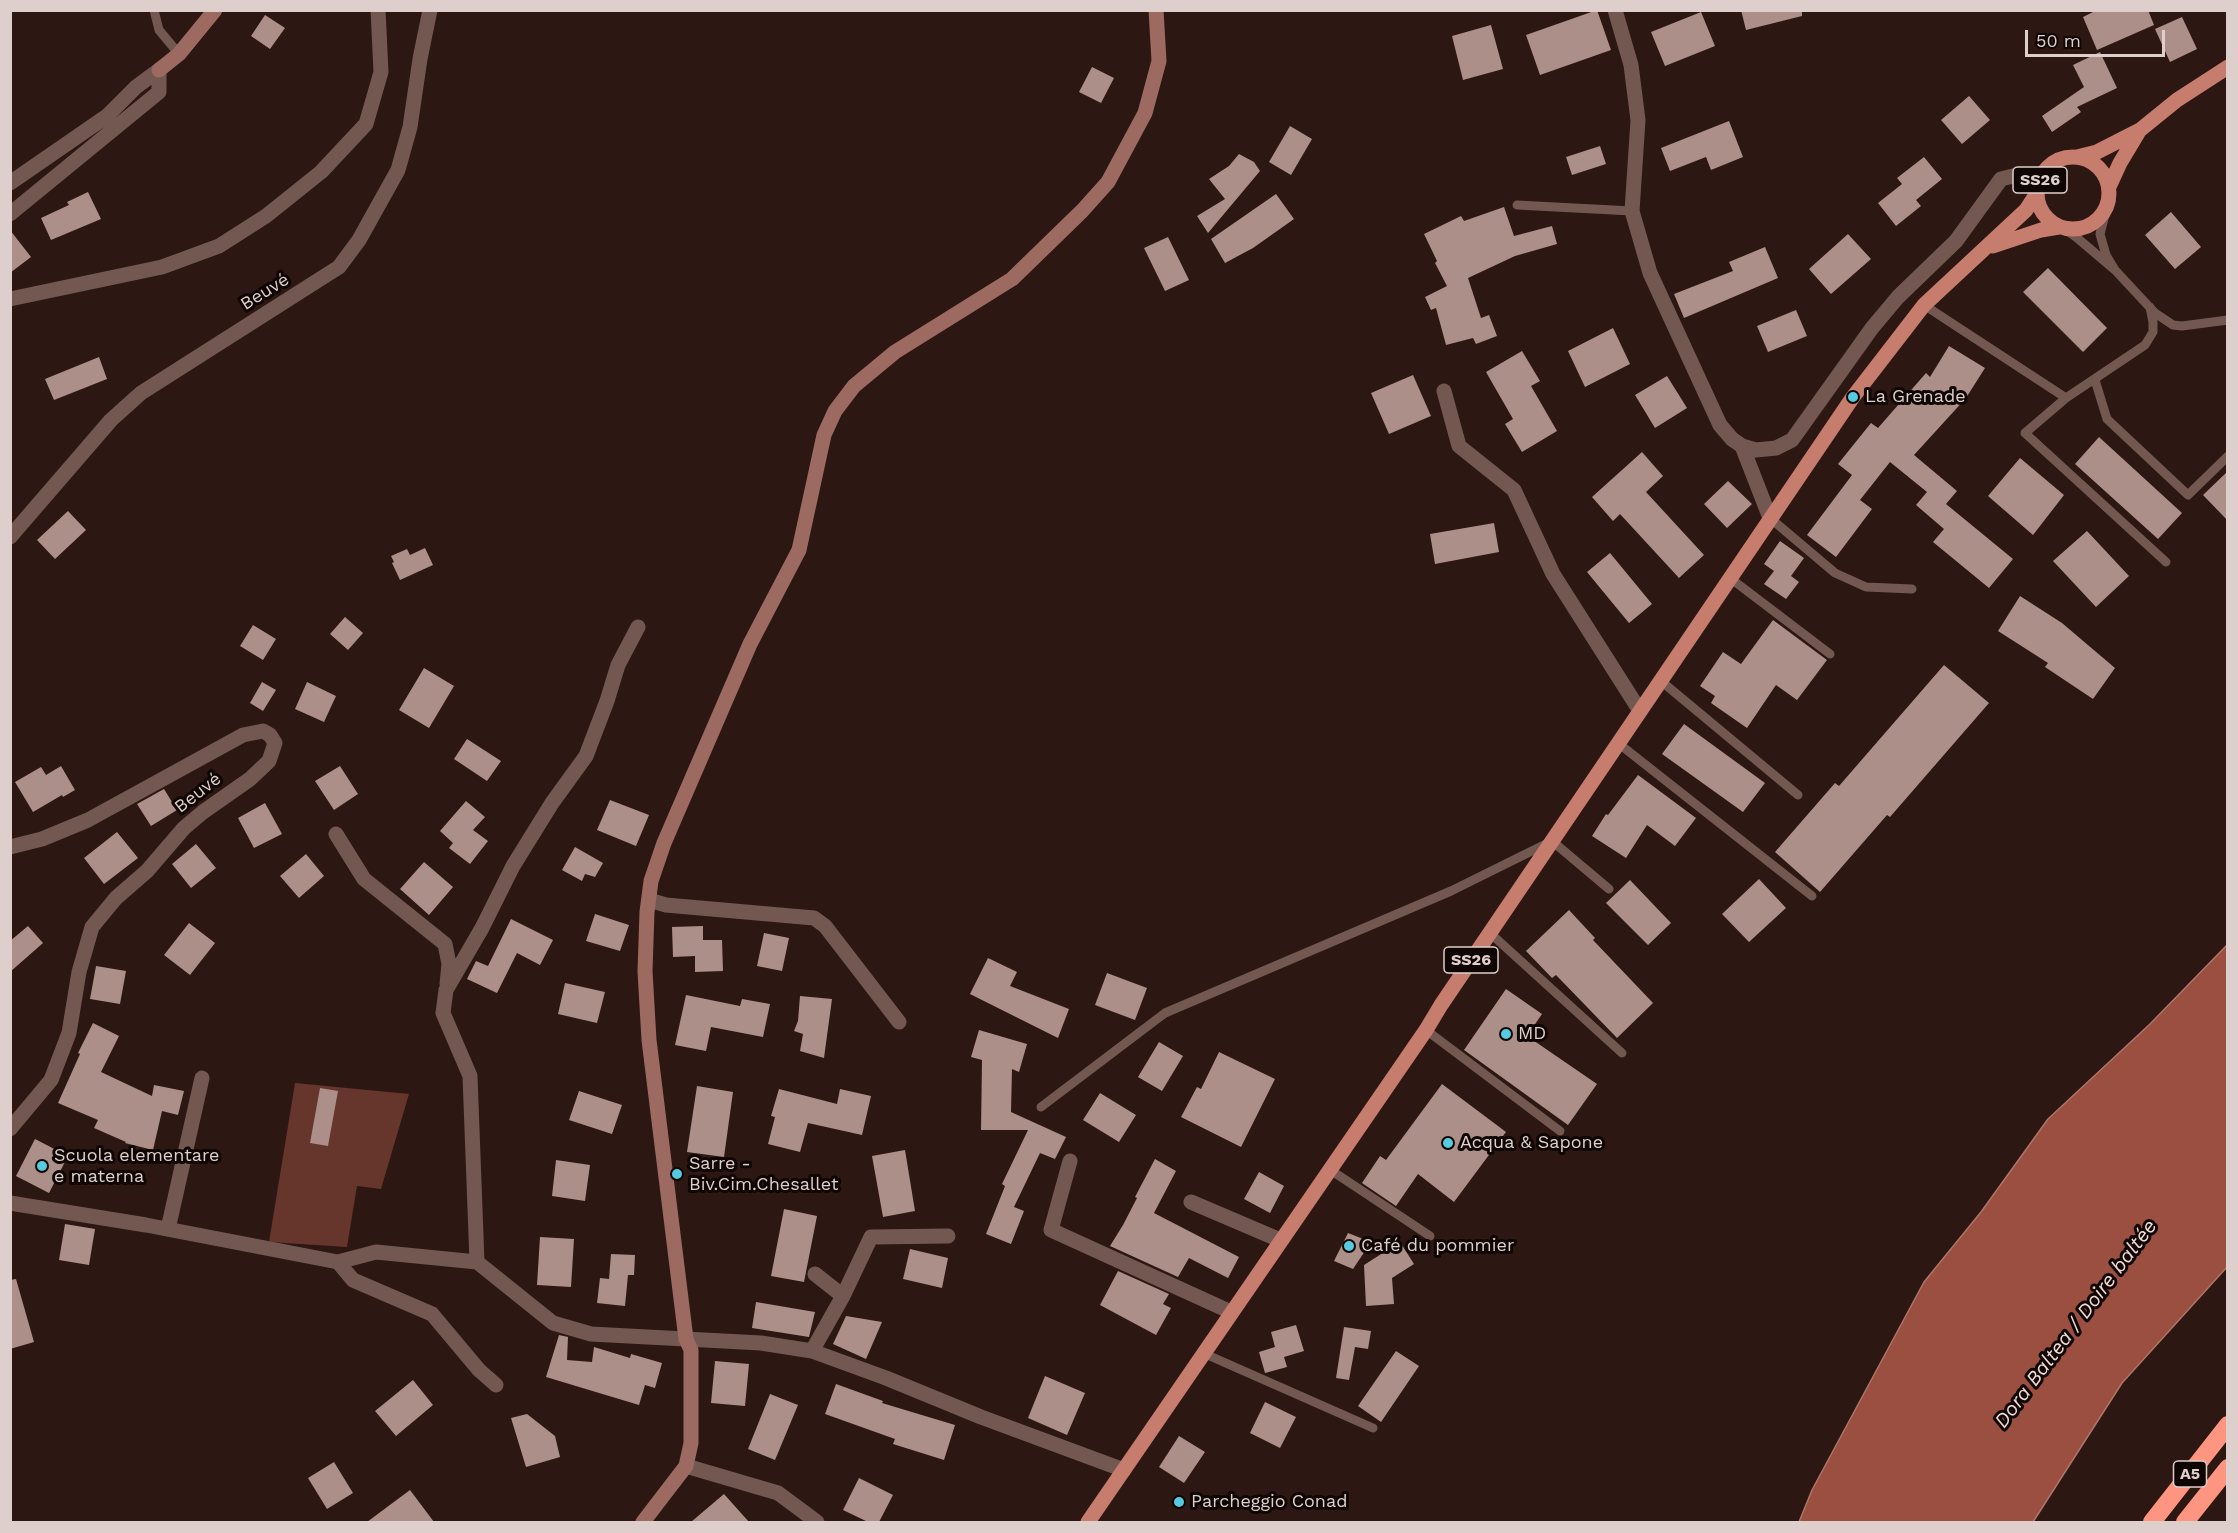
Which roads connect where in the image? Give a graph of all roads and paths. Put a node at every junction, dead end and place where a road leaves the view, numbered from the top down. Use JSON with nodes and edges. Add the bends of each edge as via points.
{"nodes":[{"id":1,"x":154,"y":10,"type":"edge"},
{"id":2,"x":215,"y":10,"type":"edge"},
{"id":3,"x":378,"y":10,"type":"edge"},
{"id":4,"x":430,"y":10,"type":"edge"},
{"id":5,"x":1156,"y":10,"type":"edge"},
{"id":6,"x":1615,"y":10,"type":"edge"},
{"id":7,"x":179,"y":54,"type":"junction"},
{"id":8,"x":2228,"y":67,"type":"edge"},
{"id":9,"x":159,"y":70,"type":"junction"},
{"id":10,"x":2140,"y":130,"type":"junction"},
{"id":11,"x":2074,"y":157,"type":"junction"},
{"id":12,"x":10,"y":183,"type":"edge"},
{"id":13,"x":2109,"y":186,"type":"junction"},
{"id":14,"x":2038,"y":187,"type":"junction"},
{"id":15,"x":1517,"y":205,"type":"dead end"},
{"id":16,"x":2107,"y":207,"type":"junction"},
{"id":17,"x":1632,"y":211,"type":"junction"},
{"id":18,"x":10,"y":214,"type":"edge"},
{"id":19,"x":2061,"y":227,"type":"junction"},
{"id":20,"x":1987,"y":248,"type":"junction"},
{"id":21,"x":2115,"y":270,"type":"junction"},
{"id":22,"x":10,"y":299,"type":"edge"},
{"id":23,"x":1924,"y":305,"type":"junction"},
{"id":24,"x":2150,"y":307,"type":"junction"},
{"id":25,"x":2228,"y":320,"type":"edge"},
{"id":26,"x":2095,"y":380,"type":"junction"},
{"id":27,"x":1444,"y":391,"type":"dead end"},
{"id":28,"x":2066,"y":398,"type":"junction"},
{"id":29,"x":1742,"y":446,"type":"junction"},
{"id":30,"x":2228,"y":456,"type":"edge"},
{"id":31,"x":1770,"y":518,"type":"junction"},
{"id":32,"x":10,"y":537,"type":"edge"},
{"id":33,"x":2166,"y":562,"type":"dead end"},
{"id":34,"x":1730,"y":578,"type":"junction"},
{"id":35,"x":1912,"y":589,"type":"dead end"},
{"id":36,"x":638,"y":627,"type":"dead end"},
{"id":37,"x":1830,"y":654,"type":"dead end"},
{"id":38,"x":1660,"y":681,"type":"junction"},
{"id":39,"x":1640,"y":711,"type":"junction"},
{"id":40,"x":1618,"y":743,"type":"junction"},
{"id":41,"x":1798,"y":795,"type":"dead end"},
{"id":42,"x":336,"y":834,"type":"dead end"},
{"id":43,"x":1552,"y":841,"type":"junction"},
{"id":44,"x":10,"y":847,"type":"edge"},
{"id":45,"x":1609,"y":889,"type":"dead end"},
{"id":46,"x":1812,"y":896,"type":"dead end"},
{"id":47,"x":649,"y":900,"type":"junction"},
{"id":48,"x":1490,"y":933,"type":"junction"},
{"id":49,"x":447,"y":990,"type":"junction"},
{"id":50,"x":899,"y":1022,"type":"dead end"},
{"id":51,"x":1426,"y":1030,"type":"junction"},
{"id":52,"x":1622,"y":1053,"type":"dead end"},
{"id":53,"x":202,"y":1078,"type":"dead end"},
{"id":54,"x":1041,"y":1107,"type":"dead end"},
{"id":55,"x":10,"y":1129,"type":"edge"},
{"id":56,"x":1560,"y":1131,"type":"dead end"},
{"id":57,"x":1070,"y":1161,"type":"dead end"},
{"id":58,"x":1329,"y":1169,"type":"junction"},
{"id":59,"x":1191,"y":1202,"type":"dead end"},
{"id":60,"x":10,"y":1203,"type":"edge"},
{"id":61,"x":168,"y":1229,"type":"junction"},
{"id":62,"x":948,"y":1236,"type":"dead end"},
{"id":63,"x":1430,"y":1236,"type":"dead end"},
{"id":64,"x":1280,"y":1240,"type":"junction"},
{"id":65,"x":338,"y":1262,"type":"junction"},
{"id":66,"x":477,"y":1262,"type":"junction"},
{"id":67,"x":815,"y":1274,"type":"dead end"},
{"id":68,"x":843,"y":1296,"type":"junction"},
{"id":69,"x":1231,"y":1312,"type":"junction"},
{"id":70,"x":686,"y":1339,"type":"junction"},
{"id":71,"x":812,"y":1351,"type":"junction"},
{"id":72,"x":1203,"y":1353,"type":"junction"},
{"id":73,"x":496,"y":1385,"type":"dead end"},
{"id":74,"x":2228,"y":1425,"type":"edge"},
{"id":75,"x":1373,"y":1428,"type":"dead end"},
{"id":76,"x":686,"y":1466,"type":"junction"},
{"id":77,"x":2228,"y":1468,"type":"edge"},
{"id":78,"x":1124,"y":1470,"type":"junction"},
{"id":79,"x":643,"y":1522,"type":"edge"},
{"id":80,"x":817,"y":1522,"type":"edge"},
{"id":81,"x":1088,"y":1522,"type":"edge"},
{"id":82,"x":2152,"y":1522,"type":"edge"},
{"id":83,"x":2186,"y":1522,"type":"edge"}],
"edges":[{"from":1,"to":7,"type":"lane","via":[[159,30]]},
{"from":2,"to":7,"type":"street"},
{"from":3,"to":22,"type":"street","via":[[381,72],[366,124],[321,172],[266,216],[219,246],[162,267]]},
{"from":4,"to":32,"type":"street","name":"Beuvé","via":[[410,127],[398,170],[359,240],[339,267],[141,393],[111,420]]},
{"from":5,"to":47,"type":"street","via":[[1159,61],[1145,113],[1108,182],[1012,279],[895,352],[854,386],[835,411],[824,435],[799,550],[750,644],[664,843]]},
{"from":6,"to":17,"type":"street","via":[[1631,64],[1638,120]]},
{"from":7,"to":9,"type":"street"},
{"from":8,"to":10,"type":"main road","number":"SS26"},
{"from":9,"to":12,"type":"street","via":[[107,116]]},
{"from":9,"to":18,"type":"street","via":[[159,92]]},
{"from":10,"to":11,"type":"main road","number":"SS26","via":[[2097,152]]},
{"from":10,"to":13,"type":"main road","number":"SS26"},
{"from":11,"to":13,"type":"main road","number":"SS26","via":[[2093,163]]},
{"from":11,"to":14,"type":"main road","number":"SS26","via":[[2057,161],[2044,172]]},
{"from":13,"to":16,"type":"main road","number":"SS26"},
{"from":14,"to":19,"type":"main road","number":"SS26","via":[[2043,213]]},
{"from":14,"to":20,"type":"main road","number":"SS26","via":[[2026,210]]},
{"from":14,"to":29,"type":"street","via":[[2028,176],[2001,179],[1956,241],[1872,328],[1792,440],[1776,448],[1756,450]]},
{"from":15,"to":17,"type":"lane"},
{"from":16,"to":19,"type":"main road","number":"SS26","via":[[2093,224],[2084,228]]},
{"from":16,"to":21,"type":"lane","via":[[2100,234]]},
{"from":17,"to":29,"type":"street","via":[[1650,273],[1720,425]]},
{"from":19,"to":20,"type":"main road","number":"SS26"},
{"from":19,"to":21,"type":"lane"},
{"from":20,"to":23,"type":"main road","number":"SS26"},
{"from":21,"to":24,"type":"lane"},
{"from":23,"to":28,"type":"lane"},
{"from":23,"to":31,"type":"main road","number":"SS26","via":[[1863,383]]},
{"from":24,"to":25,"type":"lane","via":[[2173,325]]},
{"from":24,"to":26,"type":"lane","via":[[2153,332],[2145,345]]},
{"from":26,"to":28,"type":"lane"},
{"from":26,"to":30,"type":"lane","via":[[2107,419],[2188,495]]},
{"from":27,"to":39,"type":"street","via":[[1459,446],[1514,490],[1553,574]]},
{"from":28,"to":33,"type":"lane","via":[[2025,433]]},
{"from":29,"to":31,"type":"street"},
{"from":31,"to":34,"type":"main road","number":"SS26"},
{"from":31,"to":35,"type":"lane","via":[[1835,573],[1866,587]]},
{"from":34,"to":37,"type":"lane"},
{"from":34,"to":38,"type":"main road","number":"SS26"},
{"from":36,"to":49,"type":"street","via":[[618,664],[586,756],[513,866]]},
{"from":38,"to":39,"type":"main road","number":"SS26"},
{"from":38,"to":41,"type":"lane"},
{"from":39,"to":40,"type":"main road","number":"SS26"},
{"from":40,"to":43,"type":"main road","number":"SS26"},
{"from":40,"to":46,"type":"lane"},
{"from":42,"to":49,"type":"street","via":[[364,879],[445,944],[449,964]]},
{"from":43,"to":45,"type":"lane"},
{"from":43,"to":48,"type":"main road","number":"SS26"},
{"from":43,"to":54,"type":"lane","via":[[1451,891],[1165,1014]]},
{"from":44,"to":55,"type":"street","name":"Beuvé","via":[[88,820],[243,735],[264,731],[274,743],[269,761],[184,828],[92,927],[79,972],[69,1033],[51,1080]]},
{"from":47,"to":50,"type":"street","via":[[676,906],[814,918],[825,926]]},
{"from":47,"to":70,"type":"street","via":[[645,971],[649,1040]]},
{"from":48,"to":51,"type":"main road","number":"SS26"},
{"from":48,"to":52,"type":"lane"},
{"from":49,"to":66,"type":"street","via":[[442,1013],[470,1076]]},
{"from":51,"to":56,"type":"lane"},
{"from":51,"to":58,"type":"main road","number":"SS26"},
{"from":53,"to":61,"type":"street"},
{"from":57,"to":69,"type":"street","via":[[1051,1230]]},
{"from":58,"to":63,"type":"lane"},
{"from":58,"to":64,"type":"main road","number":"SS26"},
{"from":59,"to":64,"type":"street"},
{"from":60,"to":61,"type":"street"},
{"from":61,"to":65,"type":"street"},
{"from":62,"to":68,"type":"street","via":[[871,1237]]},
{"from":64,"to":69,"type":"main road","number":"SS26"},
{"from":65,"to":66,"type":"street","via":[[376,1252]]},
{"from":65,"to":73,"type":"street","via":[[353,1280],[432,1314]]},
{"from":66,"to":70,"type":"street","via":[[553,1323],[591,1334]]},
{"from":67,"to":68,"type":"street"},
{"from":68,"to":71,"type":"street"},
{"from":69,"to":72,"type":"main road","number":"SS26"},
{"from":70,"to":71,"type":"street","via":[[761,1343]]},
{"from":70,"to":76,"type":"street","via":[[691,1350],[691,1443]]},
{"from":71,"to":78,"type":"street"},
{"from":72,"to":75,"type":"lane"},
{"from":72,"to":78,"type":"main road","number":"SS26"},
{"from":74,"to":82,"type":"highway","number":"A5"},
{"from":76,"to":79,"type":"street"},
{"from":76,"to":80,"type":"street","via":[[778,1493]]},
{"from":77,"to":83,"type":"highway","number":"A5"},
{"from":78,"to":81,"type":"main road","number":"SS26"}]}
